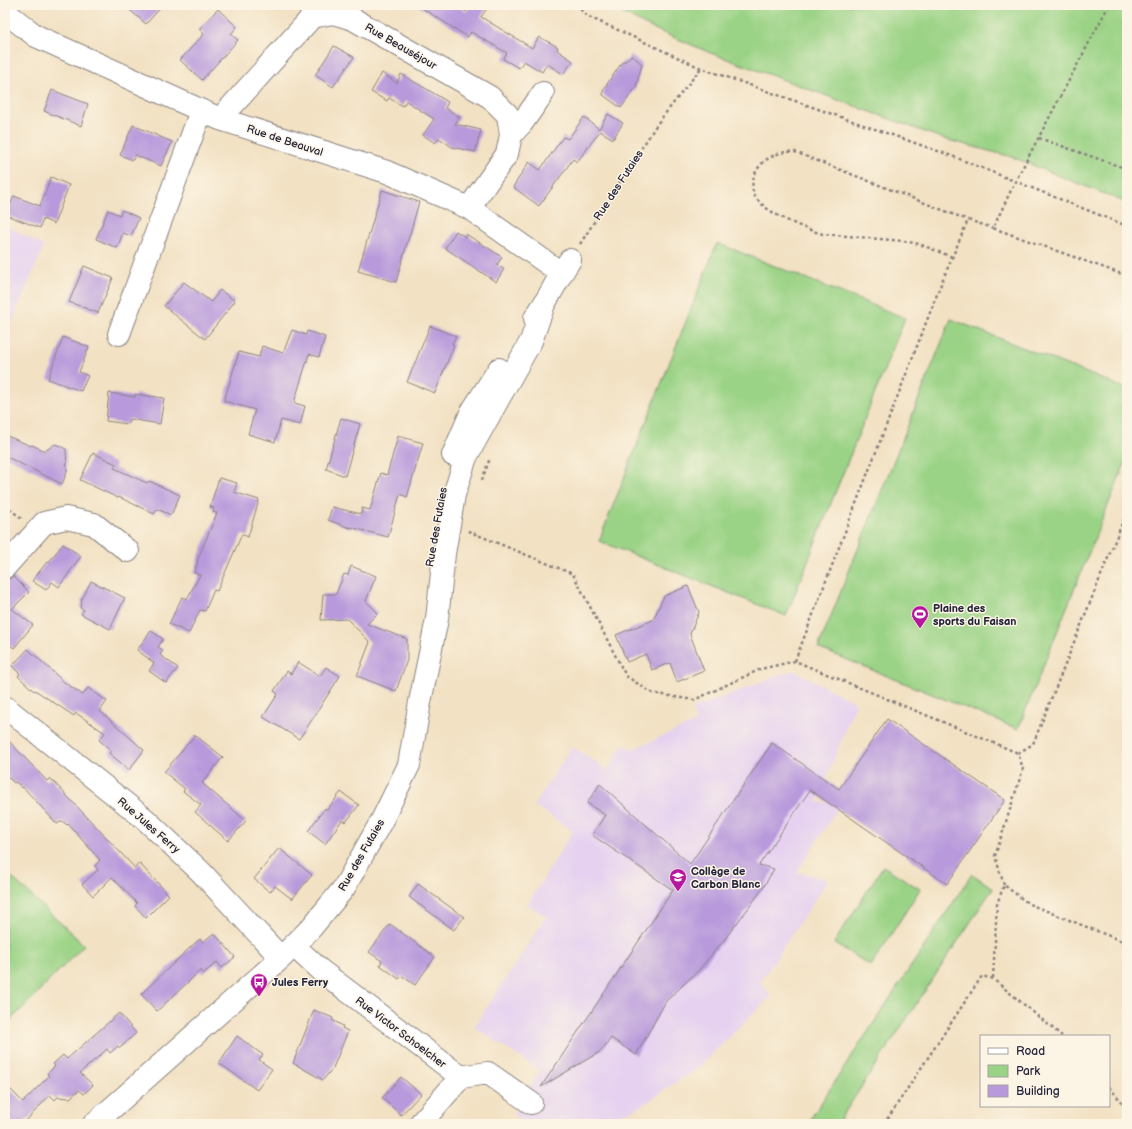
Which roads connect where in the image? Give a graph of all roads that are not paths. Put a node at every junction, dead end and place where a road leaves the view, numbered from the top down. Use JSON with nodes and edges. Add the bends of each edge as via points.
{"nodes":[{"id":1,"x":334,"y":9,"type":"edge"},
{"id":2,"x":5,"y":12,"type":"edge"},
{"id":3,"x":543,"y":93,"type":"dead end"},
{"id":4,"x":211,"y":115,"type":"junction"},
{"id":5,"x":511,"y":135,"type":"junction"},
{"id":6,"x":469,"y":208,"type":"junction"},
{"id":7,"x":565,"y":266,"type":"joint"},
{"id":8,"x":543,"y":307,"type":"junction"},
{"id":9,"x":119,"y":334,"type":"dead end"},
{"id":10,"x":128,"y":551,"type":"dead end"},
{"id":11,"x":5,"y":567,"type":"edge"},
{"id":12,"x":420,"y":702,"type":"junction"},
{"id":13,"x":5,"y":707,"type":"edge"},
{"id":14,"x":288,"y":952,"type":"junction"},
{"id":15,"x":461,"y":1077,"type":"junction"},
{"id":16,"x":531,"y":1103,"type":"dead end"},
{"id":17,"x":94,"y":1124,"type":"edge"},
{"id":18,"x":420,"y":1124,"type":"edge"}],
"edges":[{"from":1,"to":4,"type":"street","name":"Rue Beauséjour","via":[[312,18]]},
{"from":1,"to":5,"type":"street","name":"Rue Beauséjour","via":[[490,97],[508,115]]},
{"from":2,"to":4,"type":"street","name":"Rue de Beauval","via":[[36,36]]},
{"from":3,"to":5,"type":"street"},
{"from":4,"to":6,"type":"street","name":"Rue de Beauval","via":[[387,172]]},
{"from":4,"to":9,"type":"street"},
{"from":5,"to":6,"type":"street","name":"Rue Beauséjour","via":[[507,154]]},
{"from":6,"to":7,"type":"street","name":"Rue de Beauval"},
{"from":7,"to":8,"type":"street","name":"Rue des Futaies"},
{"from":8,"to":12,"type":"street","name":"Rue des Futaies","via":[[531,341],[466,457],[454,495],[436,619]]},
{"from":8,"to":12,"type":"street","name":"Rue des Futaies","via":[[519,338],[471,413],[452,455],[439,496],[429,556]]},
{"from":10,"to":11,"type":"street","via":[[94,524],[66,518],[44,523]]},
{"from":12,"to":14,"type":"street","name":"Rue des Futaies","via":[[409,765],[382,820],[344,888]]},
{"from":13,"to":14,"type":"street","name":"Rue Jules Ferry","via":[[145,819]]},
{"from":14,"to":15,"type":"street","name":"Rue Victor Schoelcher","via":[[320,970]]},
{"from":14,"to":17,"type":"street","name":"Rue des Futaies"},
{"from":15,"to":16,"type":"street","via":[[488,1073]]},
{"from":15,"to":18,"type":"street"}]}
